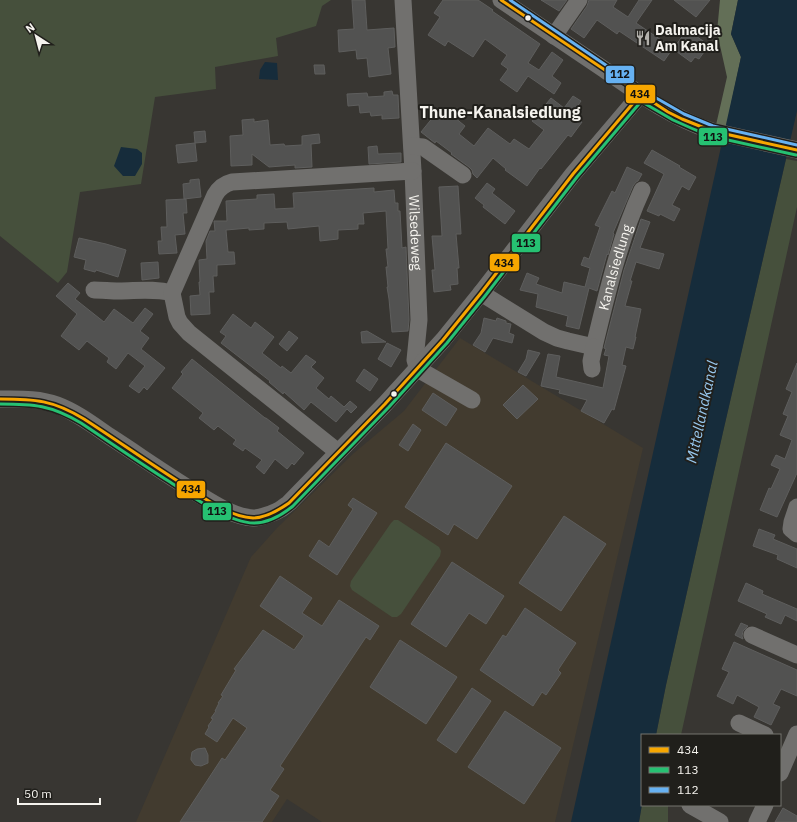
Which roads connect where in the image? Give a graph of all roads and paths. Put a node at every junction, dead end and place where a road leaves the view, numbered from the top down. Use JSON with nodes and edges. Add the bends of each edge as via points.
{"nodes":[{"id":1,"x":403,"y":0,"type":"edge"},
{"id":2,"x":501,"y":0,"type":"edge"},
{"id":3,"x":580,"y":0,"type":"edge"},
{"id":4,"x":554,"y":36,"type":"junction"},
{"id":5,"x":640,"y":95,"type":"junction"},
{"id":6,"x":412,"y":146,"type":"junction"},
{"id":7,"x":797,"y":150,"type":"edge"},
{"id":8,"x":413,"y":171,"type":"junction"},
{"id":9,"x":463,"y":175,"type":"dead end"},
{"id":10,"x":642,"y":190,"type":"dead end"},
{"id":11,"x":94,"y":290,"type":"dead end"},
{"id":12,"x":172,"y":293,"type":"junction"},
{"id":13,"x":481,"y":293,"type":"junction"},
{"id":14,"x":419,"y":320,"type":"junction"},
{"id":15,"x":443,"y":340,"type":"junction"},
{"id":16,"x":594,"y":347,"type":"junction"},
{"id":17,"x":417,"y":367,"type":"junction"},
{"id":18,"x":592,"y":369,"type":"dead end"},
{"id":19,"x":0,"y":399,"type":"edge"},
{"id":20,"x":472,"y":400,"type":"dead end"},
{"id":21,"x":338,"y":452,"type":"junction"},
{"id":22,"x":797,"y":507,"type":"edge"},
{"id":23,"x":797,"y":534,"type":"edge"},
{"id":24,"x":752,"y":635,"type":"dead end"},
{"id":25,"x":797,"y":655,"type":"edge"},
{"id":26,"x":739,"y":723,"type":"dead end"},
{"id":27,"x":763,"y":734,"type":"edge"},
{"id":28,"x":789,"y":741,"type":"edge"},
{"id":29,"x":781,"y":769,"type":"edge"},
{"id":30,"x":692,"y":806,"type":"edge"},
{"id":31,"x":765,"y":806,"type":"edge"},
{"id":32,"x":720,"y":822,"type":"edge"},
{"id":33,"x":757,"y":822,"type":"edge"}],
"edges":[{"from":1,"to":6,"type":"street","name":"Wilsedeweg"},
{"from":2,"to":4,"type":"street"},
{"from":3,"to":4,"type":"street"},
{"from":4,"to":5,"type":"street"},
{"from":5,"to":7,"type":"street","via":[[676,117],[700,127]]},
{"from":5,"to":13,"type":"street","via":[[573,174]]},
{"from":6,"to":8,"type":"street","name":"Wilsedeweg"},
{"from":6,"to":9,"type":"street","via":[[423,147]]},
{"from":8,"to":12,"type":"street","via":[[226,184],[217,190]]},
{"from":8,"to":14,"type":"street","name":"Wilsedeweg"},
{"from":10,"to":16,"type":"street","name":"Kanalsiedlung","via":[[618,254]]},
{"from":11,"to":12,"type":"street","via":[[161,290]]},
{"from":12,"to":21,"type":"street","via":[[177,318],[189,333]]},
{"from":13,"to":15,"type":"street"},
{"from":13,"to":16,"type":"street","via":[[544,332],[557,338]]},
{"from":14,"to":15,"type":"street"},
{"from":14,"to":17,"type":"street","name":"Wilsedeweg","via":[[415,360]]},
{"from":15,"to":17,"type":"street"},
{"from":16,"to":18,"type":"street","name":"Kanalsiedlung"},
{"from":17,"to":20,"type":"street"},
{"from":17,"to":21,"type":"street"},
{"from":19,"to":21,"type":"street","via":[[41,401],[69,410],[192,490],[232,513],[254,518],[278,511],[289,503]]},
{"from":22,"to":23,"type":"street","via":[[791,529]]},
{"from":24,"to":25,"type":"street"},
{"from":26,"to":27,"type":"street"},
{"from":28,"to":29,"type":"street"},
{"from":30,"to":32,"type":"street"},
{"from":31,"to":33,"type":"street"}]}
